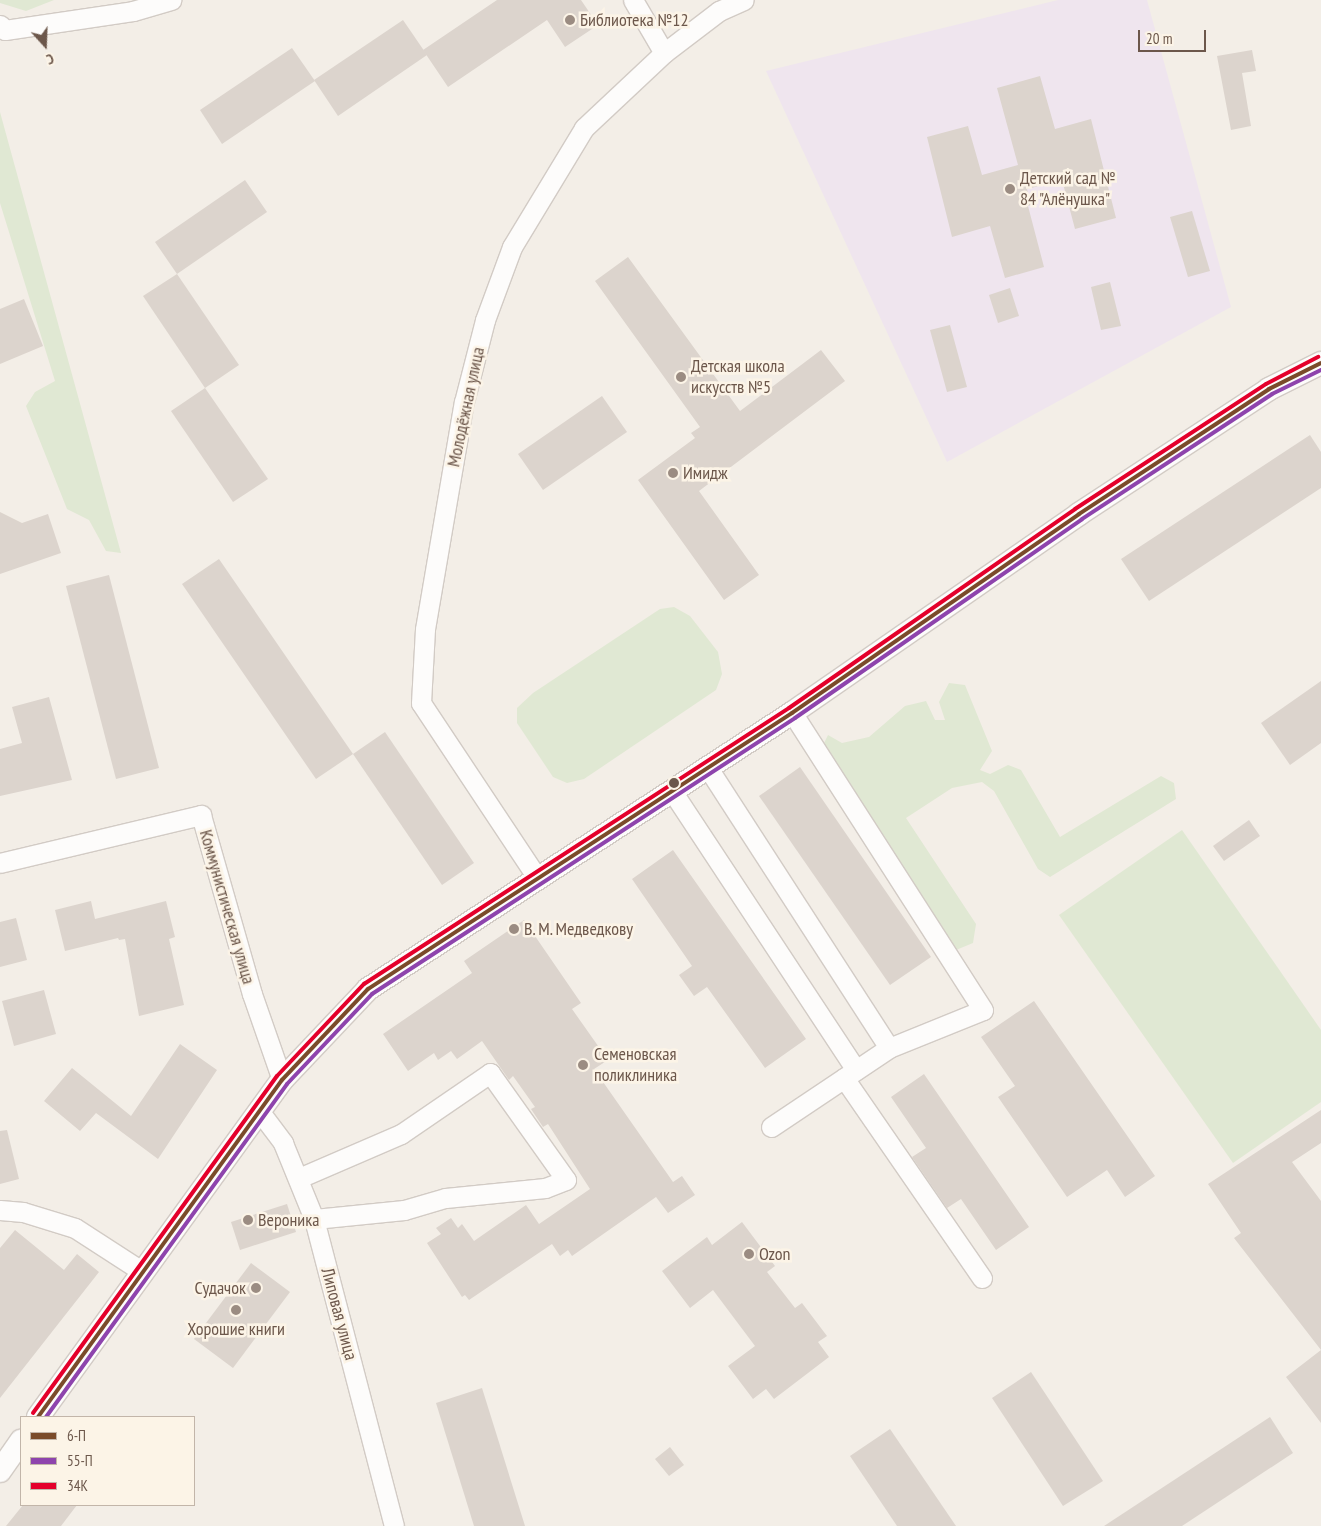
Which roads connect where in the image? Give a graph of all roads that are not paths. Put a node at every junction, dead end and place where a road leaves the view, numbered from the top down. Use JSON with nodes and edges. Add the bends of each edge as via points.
{"nodes":[{"id":1,"x":171,"y":0,"type":"edge"},
{"id":2,"x":633,"y":0,"type":"edge"},
{"id":3,"x":744,"y":0,"type":"edge"},
{"id":4,"x":0,"y":26,"type":"edge"},
{"id":5,"x":664,"y":53,"type":"junction"},
{"id":6,"x":1321,"y":363,"type":"edge"},
{"id":7,"x":792,"y":713,"type":"junction"},
{"id":8,"x":708,"y":768,"type":"junction"},
{"id":9,"x":672,"y":791,"type":"junction"},
{"id":10,"x":0,"y":864,"type":"edge"},
{"id":11,"x":538,"y":879,"type":"junction"},
{"id":12,"x":889,"y":1048,"type":"junction"},
{"id":13,"x":850,"y":1074,"type":"junction"},
{"id":14,"x":282,"y":1080,"type":"junction"},
{"id":15,"x":260,"y":1112,"type":"junction"},
{"id":16,"x":771,"y":1127,"type":"dead end"},
{"id":17,"x":299,"y":1178,"type":"junction"},
{"id":18,"x":0,"y":1210,"type":"edge"},
{"id":19,"x":314,"y":1219,"type":"junction"},
{"id":20,"x":142,"y":1272,"type":"junction"},
{"id":21,"x":982,"y":1278,"type":"dead end"},
{"id":22,"x":39,"y":1416,"type":"edge"},
{"id":23,"x":20,"y":1442,"type":"edge"},
{"id":24,"x":0,"y":1471,"type":"edge"},
{"id":25,"x":394,"y":1526,"type":"edge"}],
"edges":[{"from":1,"to":4,"type":"street","via":[[133,11],[5,30]]},
{"from":2,"to":5,"type":"street"},
{"from":3,"to":5,"type":"street","name":"Молодёжная улица","via":[[719,11]]},
{"from":5,"to":11,"type":"street","name":"Молодёжная улица","via":[[584,128],[512,247],[485,320],[464,402],[425,629],[421,703]]},
{"from":6,"to":7,"type":"street","via":[[1269,390],[1087,508]]},
{"from":7,"to":8,"type":"street"},
{"from":7,"to":12,"type":"street","via":[[983,1010]]},
{"from":8,"to":9,"type":"street"},
{"from":8,"to":12,"type":"street"},
{"from":9,"to":11,"type":"street"},
{"from":9,"to":13,"type":"street"},
{"from":10,"to":14,"type":"street","name":"Коммунистическая улица","via":[[201,815],[252,994]]},
{"from":11,"to":14,"type":"street","via":[[368,989]]},
{"from":12,"to":13,"type":"street"},
{"from":13,"to":16,"type":"street"},
{"from":13,"to":21,"type":"street"},
{"from":14,"to":15,"type":"street"},
{"from":15,"to":17,"type":"street","name":"Липовая улица","via":[[283,1142]]},
{"from":15,"to":20,"type":"street"},
{"from":17,"to":19,"type":"street","name":"Липовая улица"},
{"from":17,"to":19,"type":"street","via":[[401,1134],[490,1073],[566,1180],[545,1188],[445,1198],[404,1210]]},
{"from":18,"to":20,"type":"street","via":[[23,1212],[75,1228]]},
{"from":19,"to":25,"type":"street","name":"Липовая улица"},
{"from":20,"to":22,"type":"street"},
{"from":23,"to":24,"type":"street"}]}
